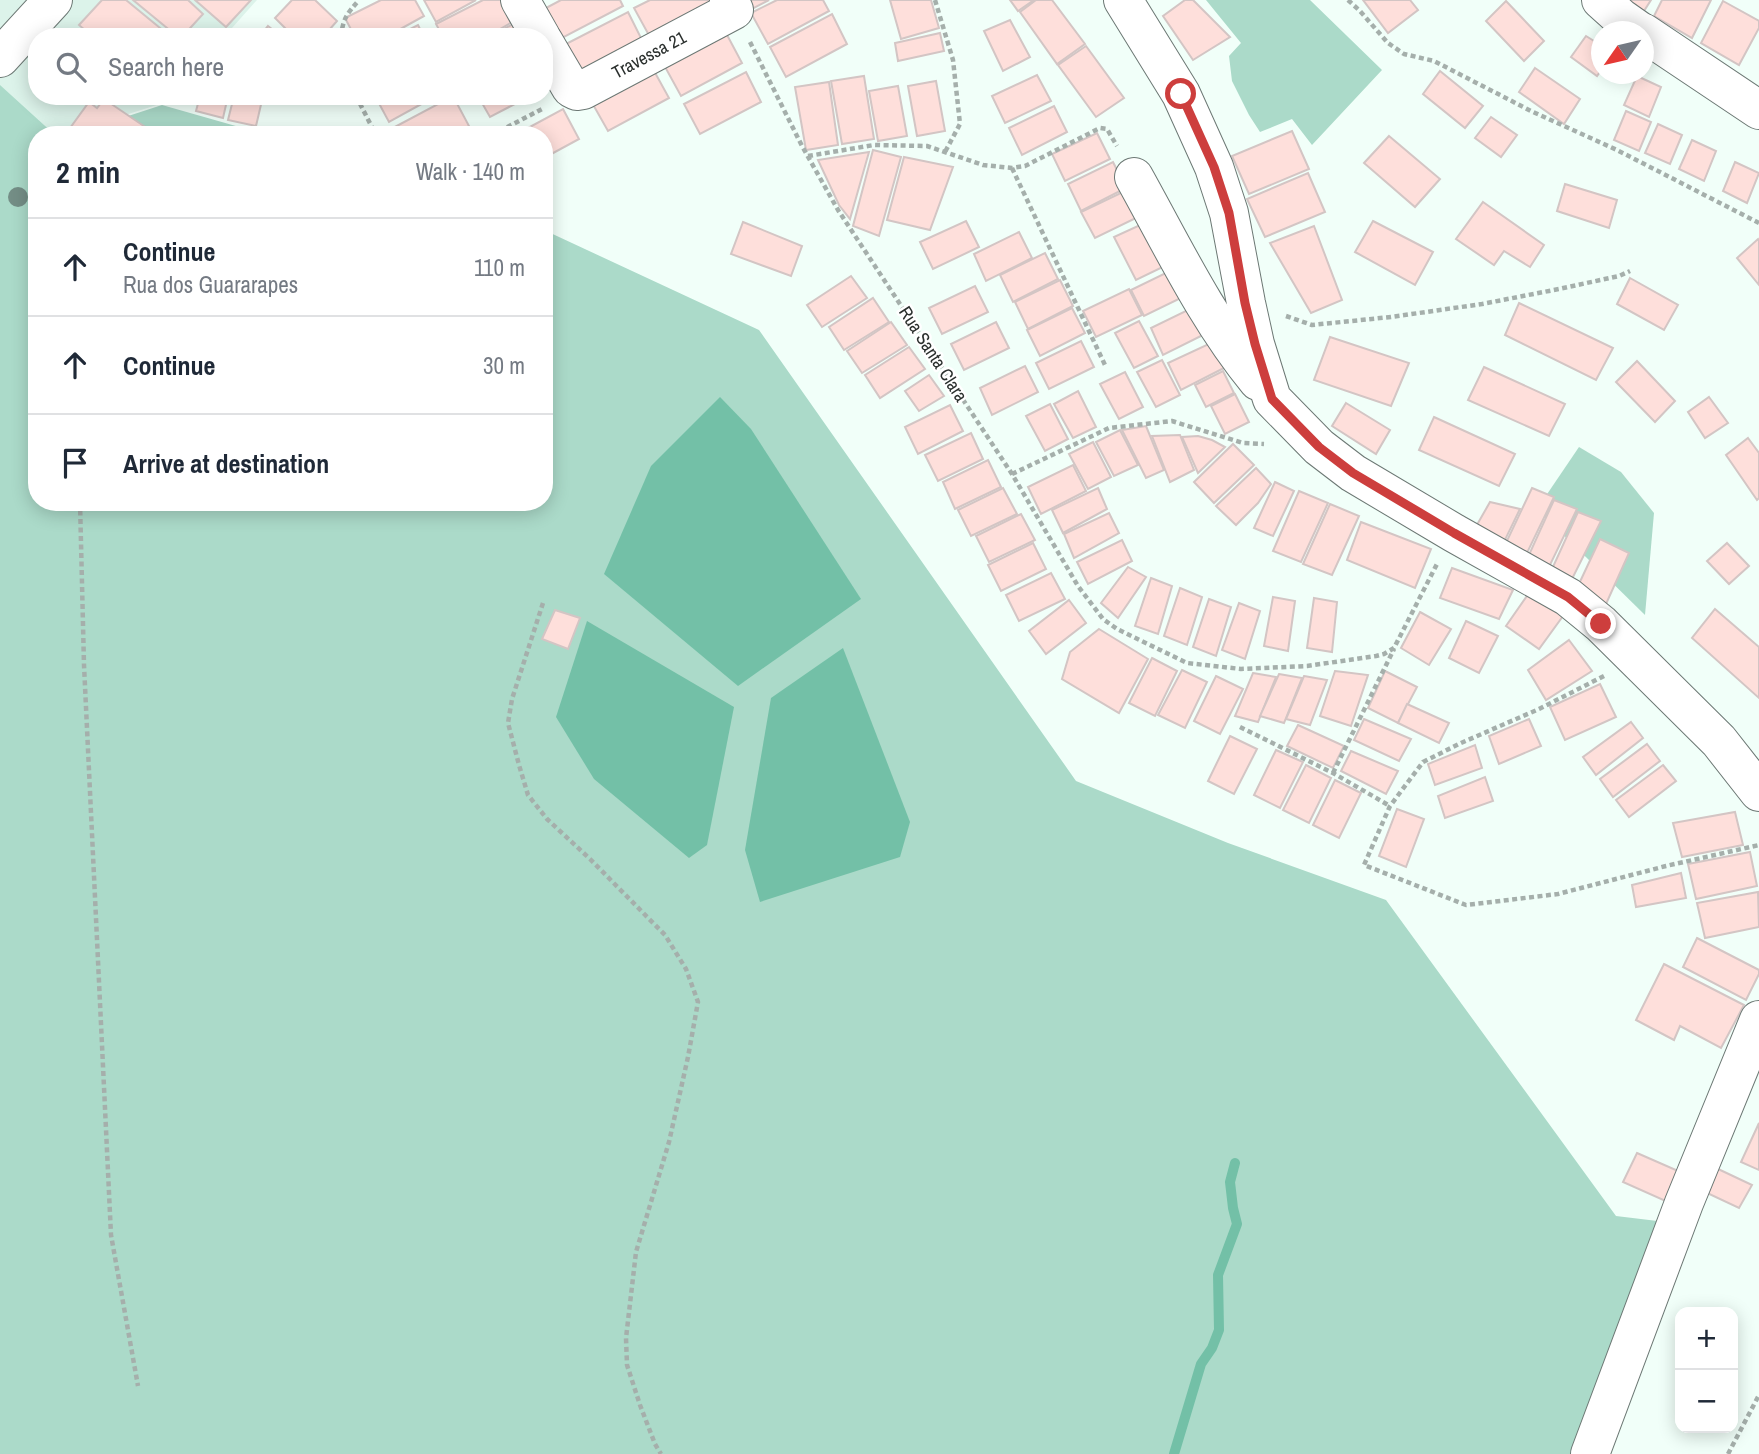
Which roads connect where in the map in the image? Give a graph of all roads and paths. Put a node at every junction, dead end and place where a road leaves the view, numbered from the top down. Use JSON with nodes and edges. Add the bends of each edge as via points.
{"nodes":[{"id":1,"x":53,"y":0,"type":"edge"},
{"id":2,"x":359,"y":0,"type":"edge"},
{"id":3,"x":520,"y":0,"type":"edge"},
{"id":4,"x":935,"y":0,"type":"edge"},
{"id":5,"x":1123,"y":0,"type":"edge"},
{"id":6,"x":1348,"y":0,"type":"edge"},
{"id":7,"x":1601,"y":0,"type":"edge"},
{"id":8,"x":732,"y":5,"type":"edge"},
{"id":9,"x":1626,"y":21,"type":"edge"},
{"id":10,"x":342,"y":28,"type":"edge"},
{"id":11,"x":536,"y":28,"type":"edge"},
{"id":12,"x":1654,"y":40,"type":"edge"},
{"id":13,"x":553,"y":56,"type":"edge"},
{"id":14,"x":0,"y":58,"type":"edge"},
{"id":15,"x":572,"y":86,"type":"junction"},
{"id":16,"x":553,"y":98,"type":"edge"},
{"id":17,"x":361,"y":105,"type":"edge"},
{"id":18,"x":541,"y":105,"type":"edge"},
{"id":19,"x":1759,"y":110,"type":"edge"},
{"id":20,"x":371,"y":126,"type":"edge"},
{"id":21,"x":507,"y":126,"type":"edge"},
{"id":22,"x":945,"y":152,"type":"junction"},
{"id":23,"x":808,"y":156,"type":"junction"},
{"id":24,"x":1012,"y":168,"type":"junction"},
{"id":25,"x":1135,"y":177,"type":"joint"},
{"id":26,"x":1759,"y":223,"type":"edge"},
{"id":27,"x":1630,"y":271,"type":"dead end"},
{"id":28,"x":1245,"y":303,"type":"junction"},
{"id":29,"x":1105,"y":365,"type":"dead end"},
{"id":30,"x":1272,"y":399,"type":"junction"},
{"id":31,"x":1319,"y":447,"type":"junction"},
{"id":32,"x":1012,"y":474,"type":"junction"},
{"id":33,"x":80,"y":511,"type":"edge"},
{"id":34,"x":1454,"y":533,"type":"junction"},
{"id":35,"x":544,"y":603,"type":"dead end"},
{"id":36,"x":1394,"y":648,"type":"junction"},
{"id":37,"x":1636,"y":660,"type":"junction"},
{"id":38,"x":1240,"y":727,"type":"dead end"},
{"id":39,"x":1333,"y":773,"type":"junction"},
{"id":40,"x":1759,"y":792,"type":"edge"},
{"id":41,"x":1390,"y":806,"type":"junction"},
{"id":42,"x":1759,"y":845,"type":"edge"},
{"id":43,"x":1759,"y":1020,"type":"edge"},
{"id":44,"x":138,"y":1386,"type":"dead end"},
{"id":45,"x":1759,"y":1395,"type":"edge"},
{"id":46,"x":661,"y":1454,"type":"edge"},
{"id":47,"x":1590,"y":1454,"type":"edge"},
{"id":48,"x":1728,"y":1454,"type":"edge"}],
"edges":[{"from":1,"to":14,"type":"street"},
{"from":2,"to":10,"type":"path","via":[[345,15]]},
{"from":3,"to":11,"type":"street"},
{"from":4,"to":22,"type":"path","via":[[953,60],[960,124]]},
{"from":5,"to":28,"type":"street","via":[[1181,94],[1214,167],[1229,213]]},
{"from":6,"to":26,"type":"path","via":[[1404,54],[1434,61]]},
{"from":7,"to":9,"type":"street"},
{"from":8,"to":15,"type":"street","name":"Travessa 21","via":[[595,84],[583,90]]},
{"from":8,"to":23,"type":"path","name":"Rua Santa Clara"},
{"from":12,"to":19,"type":"street"},
{"from":13,"to":15,"type":"street"},
{"from":15,"to":16,"type":"path"},
{"from":17,"to":20,"type":"path"},
{"from":18,"to":21,"type":"path"},
{"from":22,"to":23,"type":"path","via":[[927,146],[874,145]]},
{"from":22,"to":24,"type":"path"},
{"from":23,"to":32,"type":"path","name":"Rua Santa Clara","via":[[838,210]]},
{"from":24,"to":25,"type":"path","via":[[1025,166],[1100,128],[1107,130]]},
{"from":24,"to":29,"type":"path"},
{"from":25,"to":30,"type":"street","via":[[1212,318]]},
{"from":27,"to":28,"type":"path","via":[[1482,304],[1312,325]]},
{"from":28,"to":30,"type":"street"},
{"from":30,"to":31,"type":"street"},
{"from":31,"to":32,"type":"path","via":[[1244,443],[1172,421],[1109,428]]},
{"from":31,"to":34,"type":"street","via":[[1353,473]]},
{"from":32,"to":36,"type":"path","name":"Rua Santa Clara","via":[[1103,620],[1187,663],[1241,669],[1307,666],[1384,654]]},
{"from":33,"to":44,"type":"path","via":[[111,1235]]},
{"from":34,"to":36,"type":"path"},
{"from":34,"to":37,"type":"street","via":[[1568,597]]},
{"from":35,"to":46,"type":"path","via":[[508,723],[528,794],[547,819],[665,935],[686,969],[698,1002],[669,1142],[636,1252],[626,1338],[627,1365]]},
{"from":36,"to":39,"type":"path"},
{"from":37,"to":40,"type":"street","via":[[1719,741]]},
{"from":37,"to":41,"type":"path","via":[[1423,761]]},
{"from":38,"to":39,"type":"path"},
{"from":39,"to":41,"type":"path"},
{"from":41,"to":42,"type":"path","via":[[1364,864],[1466,905],[1558,894]]},
{"from":43,"to":47,"type":"street"},
{"from":45,"to":48,"type":"path"}]}
